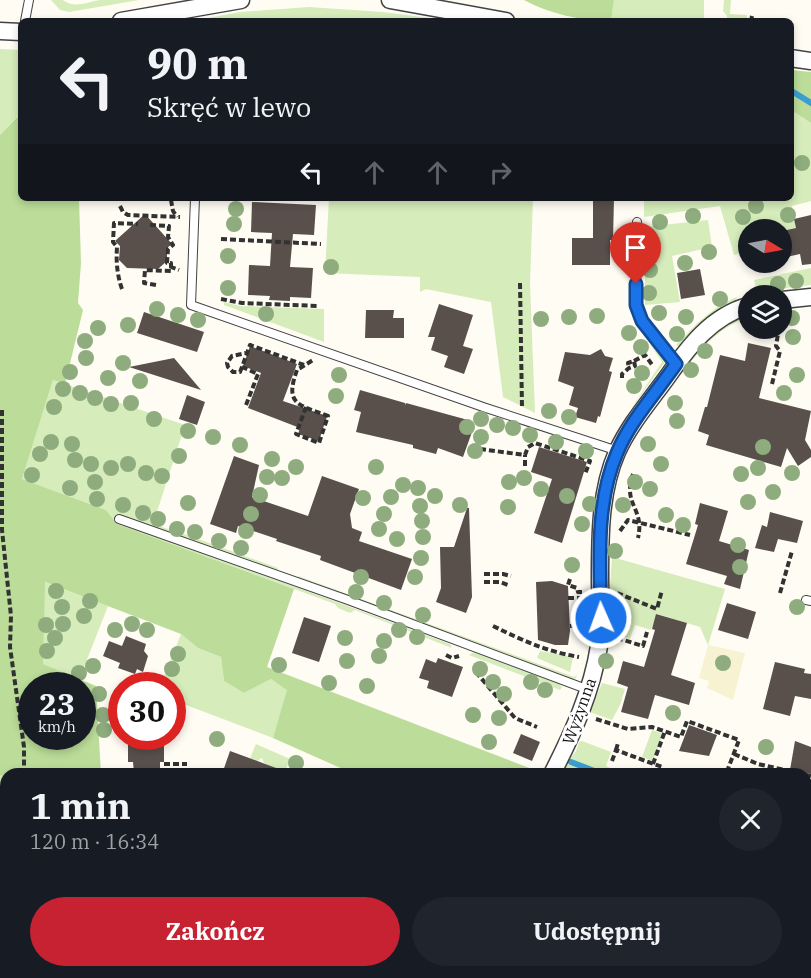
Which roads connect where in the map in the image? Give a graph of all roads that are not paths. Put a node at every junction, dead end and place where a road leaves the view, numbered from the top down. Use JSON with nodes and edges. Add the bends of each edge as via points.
{"nodes":[{"id":1,"x":29,"y":0,"type":"edge"},
{"id":2,"x":241,"y":0,"type":"edge"},
{"id":3,"x":390,"y":0,"type":"edge"},
{"id":4,"x":26,"y":18,"type":"edge"},
{"id":5,"x":138,"y":18,"type":"edge"},
{"id":6,"x":489,"y":18,"type":"edge"},
{"id":7,"x":0,"y":31,"type":"edge"},
{"id":8,"x":18,"y":32,"type":"edge"},
{"id":9,"x":794,"y":59,"type":"edge"},
{"id":10,"x":811,"y":61,"type":"edge"},
{"id":11,"x":195,"y":201,"type":"edge"},
{"id":12,"x":637,"y":222,"type":"dead end"},
{"id":13,"x":811,"y":297,"type":"edge"},
{"id":14,"x":792,"y":299,"type":"edge"},
{"id":15,"x":738,"y":310,"type":"edge"},
{"id":16,"x":676,"y":364,"type":"junction"},
{"id":17,"x":618,"y":451,"type":"junction"},
{"id":18,"x":119,"y":519,"type":"dead end"},
{"id":19,"x":589,"y":690,"type":"junction"},
{"id":20,"x":555,"y":768,"type":"edge"}],
"edges":[{"from":1,"to":4,"type":"lane"},
{"from":2,"to":5,"type":"street"},
{"from":3,"to":6,"type":"street"},
{"from":7,"to":8,"type":"street"},
{"from":9,"to":10,"type":"street"},
{"from":11,"to":17,"type":"lane","via":[[191,304]]},
{"from":12,"to":16,"type":"lane","via":[[636,305],[642,321]]},
{"from":13,"to":14,"type":"street"},
{"from":15,"to":16,"type":"street","name":"Wyżynna","via":[[707,328]]},
{"from":16,"to":17,"type":"street","name":"Wyżynna"},
{"from":17,"to":19,"type":"street","name":"Wyżynna","via":[[602,507],[600,644]]},
{"from":18,"to":19,"type":"lane"},
{"from":19,"to":20,"type":"street","name":"Wyżynna"}]}
